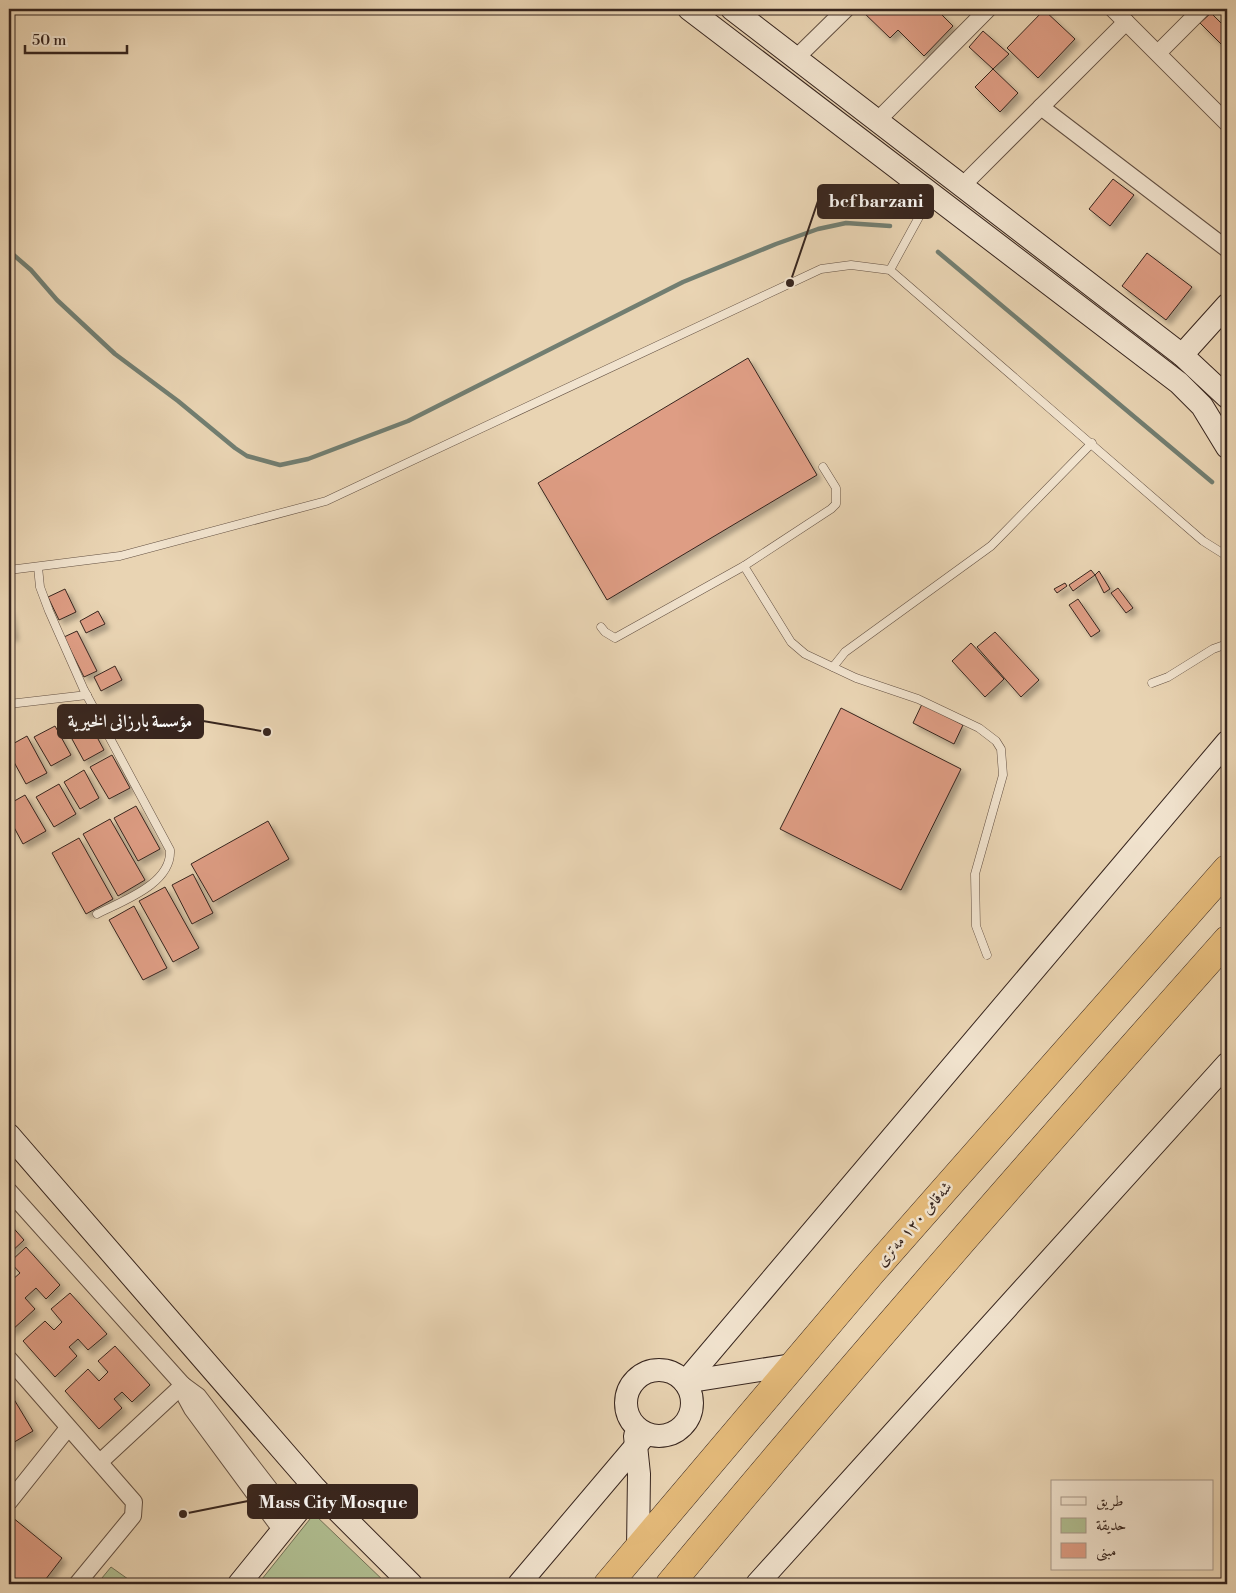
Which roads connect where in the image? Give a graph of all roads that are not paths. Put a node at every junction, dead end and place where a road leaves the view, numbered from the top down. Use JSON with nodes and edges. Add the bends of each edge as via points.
{"nodes":[{"id":1,"x":689,"y":9,"type":"edge"},
{"id":2,"x":732,"y":9,"type":"edge"},
{"id":3,"x":846,"y":9,"type":"edge"},
{"id":4,"x":988,"y":9,"type":"edge"},
{"id":5,"x":1113,"y":9,"type":"edge"},
{"id":6,"x":1202,"y":9,"type":"edge"},
{"id":7,"x":1126,"y":22,"type":"junction"},
{"id":8,"x":1158,"y":53,"type":"junction"},
{"id":9,"x":796,"y":58,"type":"junction"},
{"id":10,"x":1041,"y":107,"type":"junction"},
{"id":11,"x":877,"y":121,"type":"junction"},
{"id":12,"x":1227,"y":123,"type":"edge"},
{"id":13,"x":962,"y":186,"type":"junction"},
{"id":14,"x":932,"y":195,"type":"junction"},
{"id":15,"x":1227,"y":249,"type":"edge"},
{"id":16,"x":890,"y":270,"type":"junction"},
{"id":17,"x":1227,"y":305,"type":"edge"},
{"id":18,"x":1182,"y":354,"type":"junction"},
{"id":19,"x":1227,"y":397,"type":"edge"},
{"id":20,"x":1092,"y":443,"type":"junction"},
{"id":21,"x":1227,"y":447,"type":"edge"},
{"id":22,"x":823,"y":466,"type":"dead end"},
{"id":23,"x":1227,"y":556,"type":"edge"},
{"id":24,"x":744,"y":566,"type":"junction"},
{"id":25,"x":38,"y":567,"type":"junction"},
{"id":26,"x":9,"y":570,"type":"edge"},
{"id":27,"x":601,"y":627,"type":"dead end"},
{"id":28,"x":1227,"y":644,"type":"edge"},
{"id":29,"x":832,"y":667,"type":"junction"},
{"id":30,"x":1152,"y":683,"type":"dead end"},
{"id":31,"x":87,"y":695,"type":"junction"},
{"id":32,"x":9,"y":704,"type":"edge"},
{"id":33,"x":1227,"y":711,"type":"edge"},
{"id":34,"x":1227,"y":715,"type":"edge"},
{"id":35,"x":1227,"y":742,"type":"edge"},
{"id":36,"x":1227,"y":869,"type":"edge"},
{"id":37,"x":97,"y":914,"type":"dead end"},
{"id":38,"x":1227,"y":940,"type":"edge"},
{"id":39,"x":987,"y":955,"type":"dead end"},
{"id":40,"x":1227,"y":1064,"type":"edge"},
{"id":41,"x":9,"y":1135,"type":"edge"},
{"id":42,"x":11,"y":1198,"type":"edge"},
{"id":43,"x":9,"y":1359,"type":"edge"},
{"id":44,"x":792,"y":1365,"type":"junction"},
{"id":45,"x":685,"y":1382,"type":"junction"},
{"id":46,"x":183,"y":1385,"type":"junction"},
{"id":47,"x":68,"y":1428,"type":"junction"},
{"id":48,"x":638,"y":1434,"type":"junction"},
{"id":49,"x":100,"y":1462,"type":"junction"},
{"id":50,"x":316,"y":1489,"type":"junction"},
{"id":51,"x":9,"y":1502,"type":"edge"},
{"id":52,"x":287,"y":1525,"type":"junction"},
{"id":53,"x":638,"y":1549,"type":"junction"},
{"id":54,"x":77,"y":1584,"type":"edge"},
{"id":55,"x":238,"y":1584,"type":"edge"},
{"id":56,"x":411,"y":1584,"type":"edge"},
{"id":57,"x":519,"y":1584,"type":"edge"},
{"id":58,"x":608,"y":1584,"type":"edge"},
{"id":59,"x":670,"y":1584,"type":"edge"},
{"id":60,"x":758,"y":1584,"type":"edge"}],
"edges":[{"from":1,"to":14,"type":"street"},
{"from":2,"to":9,"type":"street"},
{"from":3,"to":9,"type":"street"},
{"from":4,"to":11,"type":"street"},
{"from":5,"to":7,"type":"street"},
{"from":6,"to":8,"type":"street"},
{"from":7,"to":8,"type":"street"},
{"from":7,"to":10,"type":"street"},
{"from":8,"to":12,"type":"street"},
{"from":9,"to":11,"type":"street"},
{"from":10,"to":13,"type":"street"},
{"from":10,"to":15,"type":"street"},
{"from":11,"to":13,"type":"street"},
{"from":13,"to":18,"type":"street"},
{"from":14,"to":16,"type":"lane"},
{"from":14,"to":21,"type":"street","via":[[1179,383],[1212,419]]},
{"from":16,"to":20,"type":"lane"},
{"from":16,"to":25,"type":"lane","via":[[851,265],[821,269],[326,502],[120,556]]},
{"from":17,"to":18,"type":"street"},
{"from":18,"to":19,"type":"street"},
{"from":20,"to":23,"type":"lane","via":[[1203,541]]},
{"from":20,"to":29,"type":"lane","via":[[991,546],[845,652]]},
{"from":22,"to":24,"type":"lane","via":[[836,488],[836,504]]},
{"from":24,"to":27,"type":"lane","via":[[615,638]]},
{"from":24,"to":29,"type":"lane","via":[[791,642],[805,654]]},
{"from":25,"to":26,"type":"lane"},
{"from":25,"to":31,"type":"lane","via":[[40,587],[49,611]]},
{"from":28,"to":30,"type":"lane"},
{"from":29,"to":39,"type":"lane","via":[[918,699],[979,728],[1001,749],[1003,775],[975,874],[976,926]]},
{"from":31,"to":32,"type":"lane"},
{"from":31,"to":37,"type":"lane","via":[[166,840],[171,860],[167,869],[145,888]]},
{"from":33,"to":34,"type":"lane"},
{"from":35,"to":45,"type":"street"},
{"from":36,"to":44,"type":"highway","name":"شەقامی ١٢٠ مەتری"},
{"from":38,"to":59,"type":"highway","via":[[1010,1185]]},
{"from":40,"to":60,"type":"street"},
{"from":41,"to":50,"type":"street"},
{"from":42,"to":46,"type":"street"},
{"from":43,"to":47,"type":"street"},
{"from":44,"to":45,"type":"street"},
{"from":44,"to":53,"type":"highway","name":"شەقامی ١٢٠ مەتری"},
{"from":45,"to":48,"type":"street","via":[[692,1401],[687,1421],[672,1435]]},
{"from":45,"to":48,"type":"street","via":[[665,1370],[648,1372],[633,1382],[626,1404]]},
{"from":46,"to":49,"type":"street"},
{"from":46,"to":52,"type":"street","via":[[192,1409]]},
{"from":47,"to":49,"type":"street"},
{"from":47,"to":51,"type":"street"},
{"from":48,"to":53,"type":"street"},
{"from":48,"to":57,"type":"street"},
{"from":49,"to":54,"type":"street","via":[[132,1498],[134,1512]]},
{"from":50,"to":52,"type":"street"},
{"from":50,"to":56,"type":"street"},
{"from":52,"to":55,"type":"street"},
{"from":53,"to":58,"type":"highway","name":"شەقامی ١٢٠ مەتری"}]}
